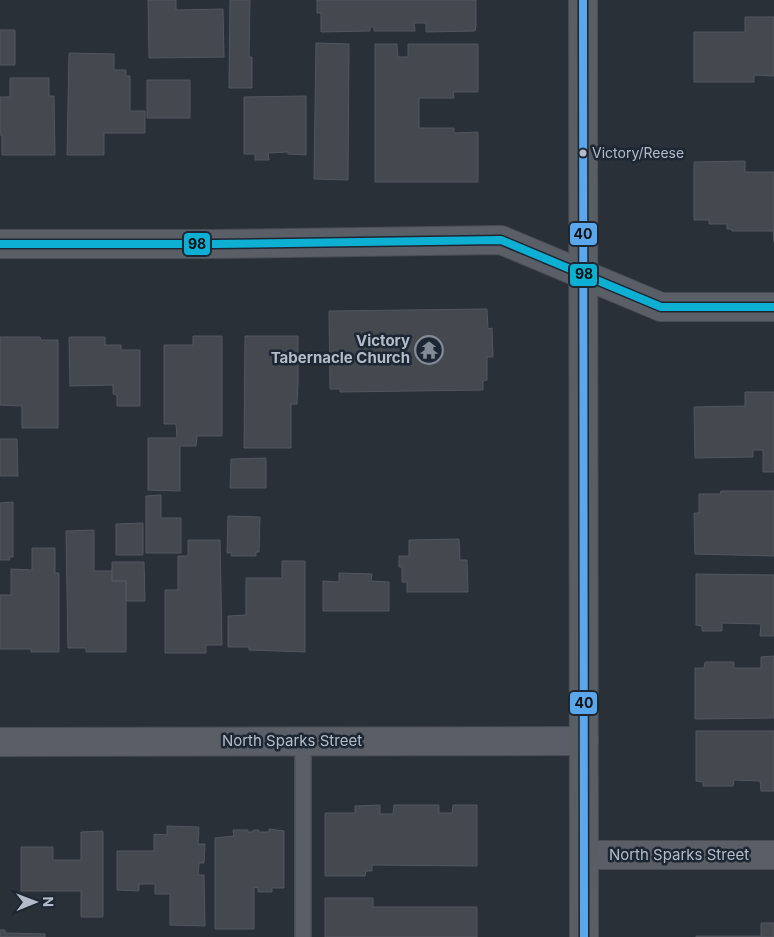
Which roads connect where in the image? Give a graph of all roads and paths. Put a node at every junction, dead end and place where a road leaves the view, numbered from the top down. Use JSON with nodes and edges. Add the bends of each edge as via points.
{"nodes":[{"id":1,"x":583,"y":0,"type":"edge"},
{"id":2,"x":0,"y":244,"type":"edge"},
{"id":3,"x":584,"y":275,"type":"junction"},
{"id":4,"x":774,"y":306,"type":"edge"},
{"id":5,"x":303,"y":741,"type":"junction"},
{"id":6,"x":584,"y":741,"type":"junction"},
{"id":7,"x":0,"y":742,"type":"edge"},
{"id":8,"x":584,"y":855,"type":"junction"},
{"id":9,"x":774,"y":855,"type":"edge"},
{"id":10,"x":303,"y":937,"type":"edge"},
{"id":11,"x":584,"y":937,"type":"edge"}],
"edges":[{"from":1,"to":3,"type":"main road"},
{"from":2,"to":3,"type":"street","via":[[500,240]]},
{"from":3,"to":4,"type":"street","via":[[661,306]]},
{"from":3,"to":6,"type":"main road"},
{"from":5,"to":6,"type":"street","name":"North Sparks Street"},
{"from":5,"to":7,"type":"street","name":"North Sparks Street"},
{"from":5,"to":10,"type":"lane"},
{"from":6,"to":8,"type":"main road"},
{"from":8,"to":9,"type":"street","name":"North Sparks Street"},
{"from":8,"to":11,"type":"main road"}]}
